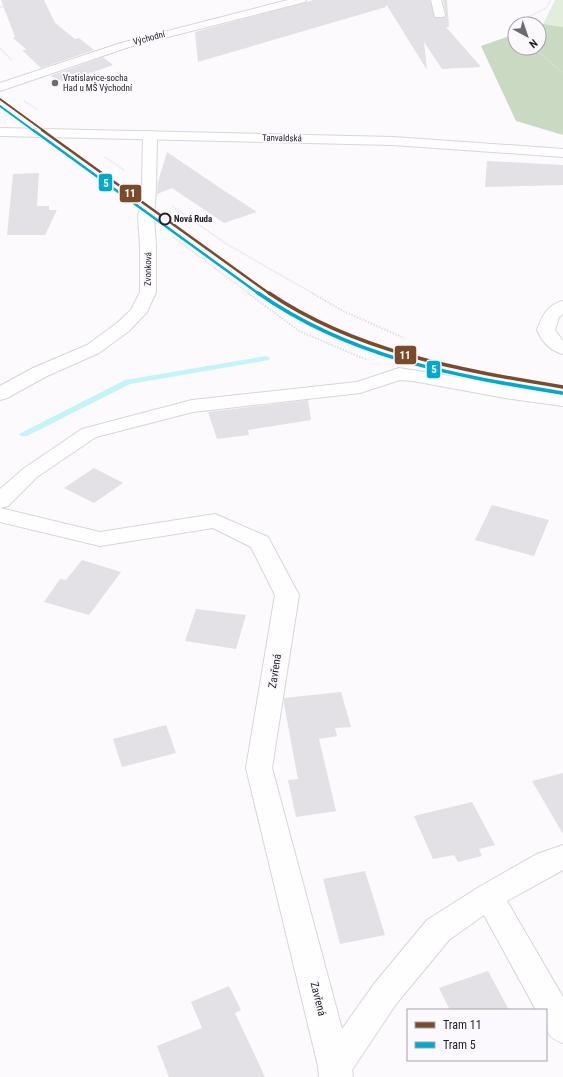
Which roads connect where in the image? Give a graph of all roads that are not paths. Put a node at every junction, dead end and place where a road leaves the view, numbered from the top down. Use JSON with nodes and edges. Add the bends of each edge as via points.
{"nodes":[{"id":1,"x":301,"y":0,"type":"edge"},
{"id":2,"x":436,"y":0,"type":"edge"},
{"id":3,"x":439,"y":15,"type":"dead end"},
{"id":4,"x":0,"y":87,"type":"edge"},
{"id":5,"x":0,"y":132,"type":"edge"},
{"id":6,"x":150,"y":135,"type":"junction"},
{"id":7,"x":563,"y":153,"type":"edge"},
{"id":8,"x":563,"y":306,"type":"edge"},
{"id":9,"x":563,"y":349,"type":"edge"},
{"id":10,"x":0,"y":394,"type":"edge"},
{"id":11,"x":563,"y":400,"type":"edge"},
{"id":12,"x":0,"y":501,"type":"edge"},
{"id":13,"x":0,"y":515,"type":"edge"},
{"id":14,"x":563,"y":857,"type":"edge"},
{"id":15,"x":489,"y":896,"type":"junction"},
{"id":16,"x":563,"y":1028,"type":"edge"},
{"id":17,"x":335,"y":1072,"type":"edge"}],
"edges":[{"from":1,"to":4,"type":"street","name":"Východní","via":[[125,45]]},
{"from":2,"to":3,"type":"street"},
{"from":5,"to":6,"type":"street","name":"Tanvaldská"},
{"from":6,"to":7,"type":"street","name":"Tanvaldská","via":[[413,142]]},
{"from":6,"to":10,"type":"street","name":"Zvonková","via":[[146,217],[148,292],[138,312],[123,327],[93,349],[40,372]]},
{"from":8,"to":9,"type":"street","via":[[551,315],[546,330],[556,345]]},
{"from":11,"to":12,"type":"street","via":[[399,374],[360,387],[192,406],[89,433],[30,473]]},
{"from":13,"to":17,"type":"street","name":"Zavřená","via":[[100,539],[215,521],[260,542],[287,595],[259,768]]},
{"from":14,"to":15,"type":"street","name":"Zavřená","via":[[547,863]]},
{"from":15,"to":16,"type":"street"},
{"from":15,"to":17,"type":"street","name":"Zavřená","via":[[438,930],[385,994]]}]}
